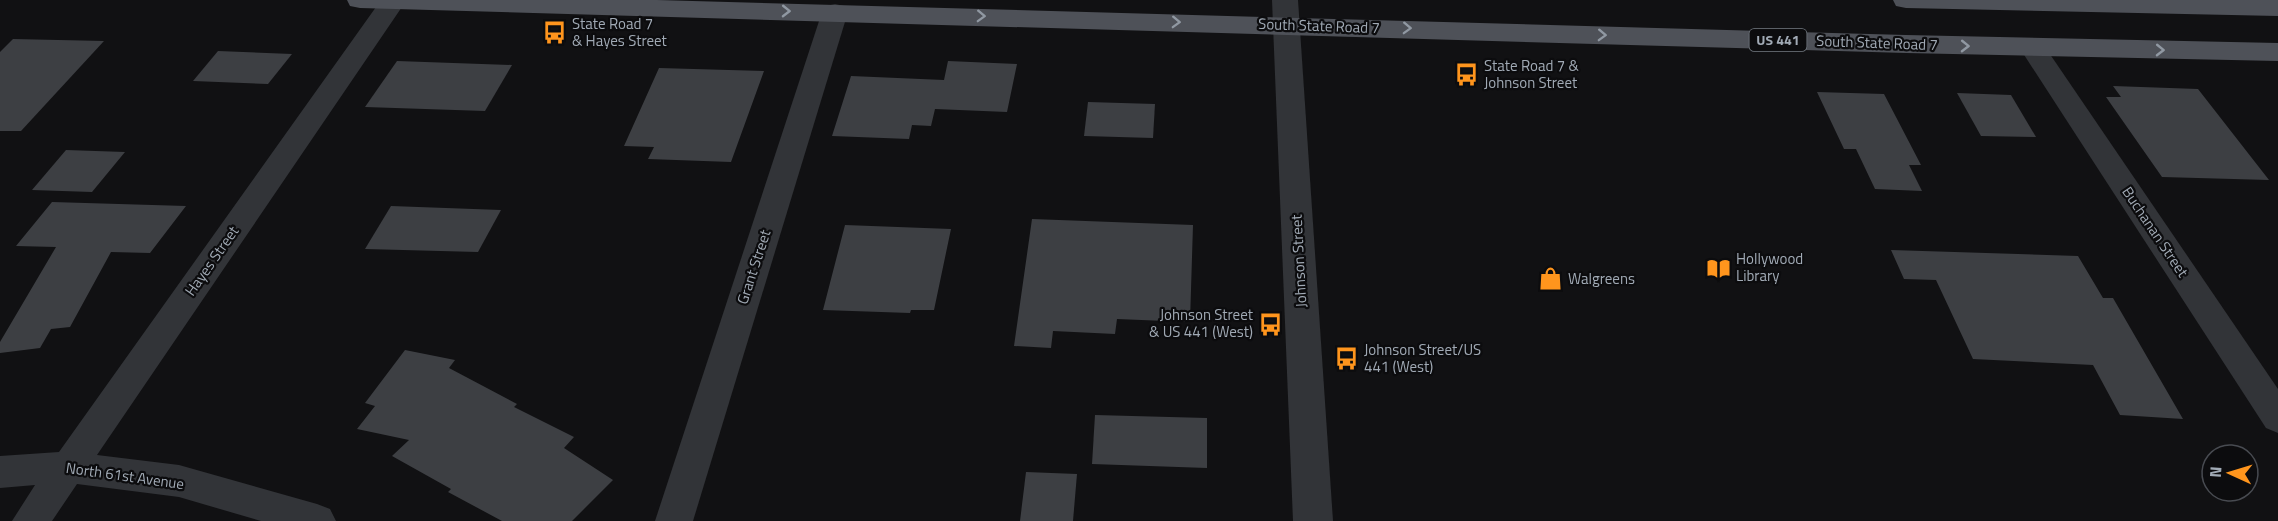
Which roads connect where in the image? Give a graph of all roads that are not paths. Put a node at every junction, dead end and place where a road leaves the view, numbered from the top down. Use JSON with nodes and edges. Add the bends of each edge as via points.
{"nodes":[{"id":1,"x":360,"y":0,"type":"edge"},
{"id":2,"x":394,"y":0,"type":"edge"},
{"id":3,"x":1906,"y":0,"type":"edge"},
{"id":4,"x":2211,"y":3,"type":"edge"},
{"id":5,"x":2278,"y":8,"type":"edge"},
{"id":6,"x":835,"y":12,"type":"junction"},
{"id":7,"x":1285,"y":13,"type":"edge"},
{"id":8,"x":2032,"y":47,"type":"junction"},
{"id":9,"x":2278,"y":52,"type":"edge"},
{"id":10,"x":2278,"y":418,"type":"edge"},
{"id":11,"x":68,"y":467,"type":"junction"},
{"id":12,"x":0,"y":472,"type":"edge"},
{"id":13,"x":32,"y":521,"type":"edge"},
{"id":14,"x":317,"y":521,"type":"edge"},
{"id":15,"x":674,"y":521,"type":"edge"},
{"id":16,"x":1313,"y":521,"type":"edge"}],
"edges":[{"from":1,"to":2,"type":"main road","name":"South State Road 7","number":"US 441"},
{"from":2,"to":6,"type":"main road","name":"South State Road 7","number":"US 441","one_way":true},
{"from":2,"to":11,"type":"street","name":"Hayes Street"},
{"from":3,"to":4,"type":"main road"},
{"from":4,"to":5,"type":"main road"},
{"from":6,"to":7,"type":"main road","name":"South State Road 7","number":"US 441","one_way":true},
{"from":6,"to":15,"type":"street","name":"Grant Street"},
{"from":7,"to":8,"type":"main road","name":"South State Road 7","number":"US 441","one_way":true},
{"from":7,"to":16,"type":"street","name":"Johnson Street"},
{"from":8,"to":9,"type":"main road","name":"South State Road 7","number":"US 441","one_way":true},
{"from":8,"to":10,"type":"street","name":"Buchanan Street"},
{"from":11,"to":12,"type":"street","name":"North 61st Avenue"},
{"from":11,"to":13,"type":"street","name":"Hayes Street"},
{"from":11,"to":14,"type":"street","name":"North 61st Avenue","via":[[179,481]]}]}
